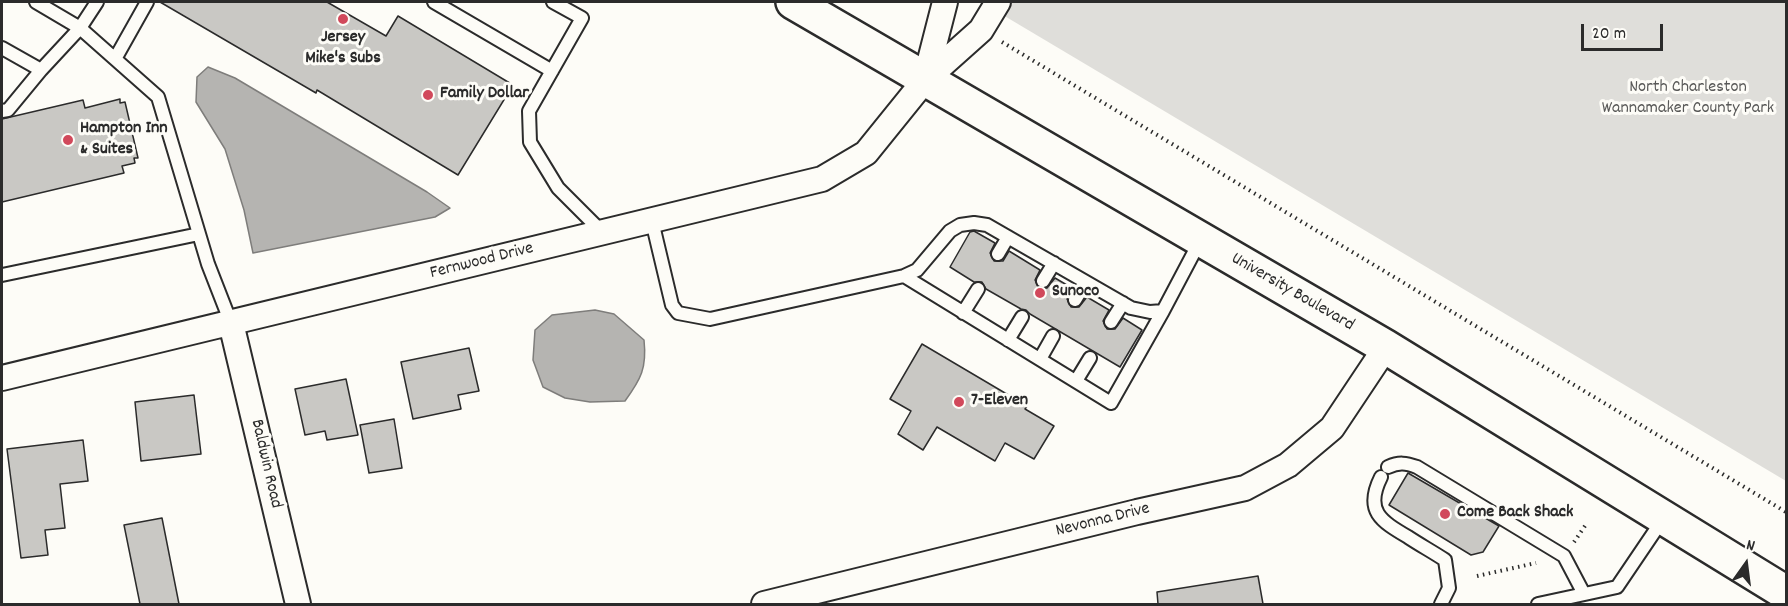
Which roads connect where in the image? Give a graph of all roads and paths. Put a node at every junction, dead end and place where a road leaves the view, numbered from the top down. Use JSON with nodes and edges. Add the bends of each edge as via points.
{"nodes":[{"id":1,"x":36,"y":2,"type":"edge"},
{"id":2,"x":97,"y":2,"type":"edge"},
{"id":3,"x":147,"y":2,"type":"edge"},
{"id":4,"x":434,"y":2,"type":"edge"},
{"id":5,"x":553,"y":2,"type":"edge"},
{"id":6,"x":793,"y":2,"type":"edge"},
{"id":7,"x":945,"y":2,"type":"edge"},
{"id":8,"x":998,"y":2,"type":"edge"},
{"id":9,"x":80,"y":28,"type":"junction"},
{"id":10,"x":1001,"y":41,"type":"dead end"},
{"id":11,"x":2,"y":48,"type":"edge"},
{"id":12,"x":115,"y":59,"type":"junction"},
{"id":13,"x":41,"y":70,"type":"junction"},
{"id":14,"x":552,"y":71,"type":"junction"},
{"id":15,"x":925,"y":80,"type":"junction"},
{"id":16,"x":2,"y":111,"type":"edge"},
{"id":17,"x":652,"y":221,"type":"junction"},
{"id":18,"x":603,"y":233,"type":"junction"},
{"id":19,"x":199,"y":234,"type":"junction"},
{"id":20,"x":1008,"y":237,"type":"junction"},
{"id":21,"x":1201,"y":240,"type":"junction"},
{"id":22,"x":998,"y":254,"type":"dead end"},
{"id":23,"x":1053,"y":264,"type":"junction"},
{"id":24,"x":2,"y":275,"type":"edge"},
{"id":25,"x":904,"y":276,"type":"junction"},
{"id":26,"x":1043,"y":281,"type":"dead end"},
{"id":27,"x":1086,"y":282,"type":"junction"},
{"id":28,"x":978,"y":289,"type":"dead end"},
{"id":29,"x":1076,"y":300,"type":"dead end"},
{"id":30,"x":1123,"y":303,"type":"junction"},
{"id":31,"x":1163,"y":311,"type":"junction"},
{"id":32,"x":963,"y":313,"type":"junction"},
{"id":33,"x":1022,"y":317,"type":"dead end"},
{"id":34,"x":1112,"y":322,"type":"dead end"},
{"id":35,"x":231,"y":323,"type":"junction"},
{"id":36,"x":1053,"y":336,"type":"dead end"},
{"id":37,"x":1008,"y":339,"type":"junction"},
{"id":38,"x":1386,"y":347,"type":"junction"},
{"id":39,"x":1090,"y":358,"type":"dead end"},
{"id":40,"x":1040,"y":359,"type":"junction"},
{"id":41,"x":2,"y":378,"type":"edge"},
{"id":42,"x":1076,"y":381,"type":"junction"},
{"id":43,"x":1786,"y":512,"type":"edge"},
{"id":44,"x":1663,"y":518,"type":"junction"},
{"id":45,"x":1786,"y":593,"type":"edge"},
{"id":46,"x":1584,"y":594,"type":"junction"},
{"id":47,"x":298,"y":604,"type":"edge"},
{"id":48,"x":764,"y":604,"type":"edge"},
{"id":49,"x":1442,"y":604,"type":"edge"},
{"id":50,"x":1538,"y":604,"type":"edge"}],
"edges":[{"from":1,"to":9,"type":"lane"},
{"from":2,"to":9,"type":"lane"},
{"from":3,"to":12,"type":"lane"},
{"from":4,"to":14,"type":"lane"},
{"from":5,"to":14,"type":"lane","via":[[582,18]]},
{"from":6,"to":15,"type":"main road","name":"University Boulevard"},
{"from":7,"to":15,"type":"street","name":"Fernwood Drive"},
{"from":8,"to":15,"type":"street","name":"Fernwood Drive","via":[[981,30]]},
{"from":9,"to":12,"type":"lane"},
{"from":9,"to":13,"type":"lane"},
{"from":10,"to":43,"type":"path"},
{"from":11,"to":13,"type":"lane"},
{"from":12,"to":19,"type":"lane","via":[[158,97]]},
{"from":13,"to":16,"type":"lane","via":[[8,111]]},
{"from":14,"to":18,"type":"lane","via":[[529,111],[530,142],[558,188]]},
{"from":15,"to":17,"type":"street","name":"Fernwood Drive","via":[[866,153],[822,179]]},
{"from":15,"to":21,"type":"main road","name":"University Boulevard"},
{"from":17,"to":18,"type":"street","name":"Fernwood Drive"},
{"from":17,"to":25,"type":"lane","via":[[672,305],[678,313],[710,319],[724,317]]},
{"from":18,"to":35,"type":"street","name":"Fernwood Drive"},
{"from":19,"to":24,"type":"lane"},
{"from":19,"to":35,"type":"lane"},
{"from":20,"to":22,"type":"lane"},
{"from":20,"to":23,"type":"lane"},
{"from":20,"to":25,"type":"lane","via":[[987,225],[960,225],[950,231],[917,270]]},
{"from":21,"to":31,"type":"lane"},
{"from":21,"to":38,"type":"main road","name":"University Boulevard"},
{"from":23,"to":26,"type":"lane"},
{"from":23,"to":27,"type":"lane"},
{"from":25,"to":32,"type":"lane"},
{"from":27,"to":29,"type":"lane"},
{"from":27,"to":30,"type":"lane"},
{"from":28,"to":32,"type":"lane"},
{"from":30,"to":31,"type":"lane","via":[[1150,312]]},
{"from":30,"to":34,"type":"lane"},
{"from":31,"to":42,"type":"lane","via":[[1112,403]]},
{"from":32,"to":37,"type":"lane"},
{"from":33,"to":37,"type":"lane"},
{"from":35,"to":41,"type":"street","name":"Fernwood Drive"},
{"from":35,"to":47,"type":"street","name":"Baldwin Road"},
{"from":36,"to":40,"type":"lane"},
{"from":37,"to":40,"type":"lane"},
{"from":38,"to":44,"type":"main road","name":"University Boulevard"},
{"from":38,"to":48,"type":"street","name":"Nevonna Drive","via":[[1332,428],[1288,465],[1245,488]]},
{"from":39,"to":42,"type":"lane"},
{"from":40,"to":42,"type":"lane"},
{"from":44,"to":45,"type":"main road","name":"University Boulevard"},
{"from":44,"to":46,"type":"lane","via":[[1617,587]]},
{"from":46,"to":49,"type":"lane","via":[[1564,556],[1417,466],[1396,464],[1385,472],[1376,489],[1377,512],[1384,523],[1445,560],[1449,588]]},
{"from":46,"to":50,"type":"lane"}]}
